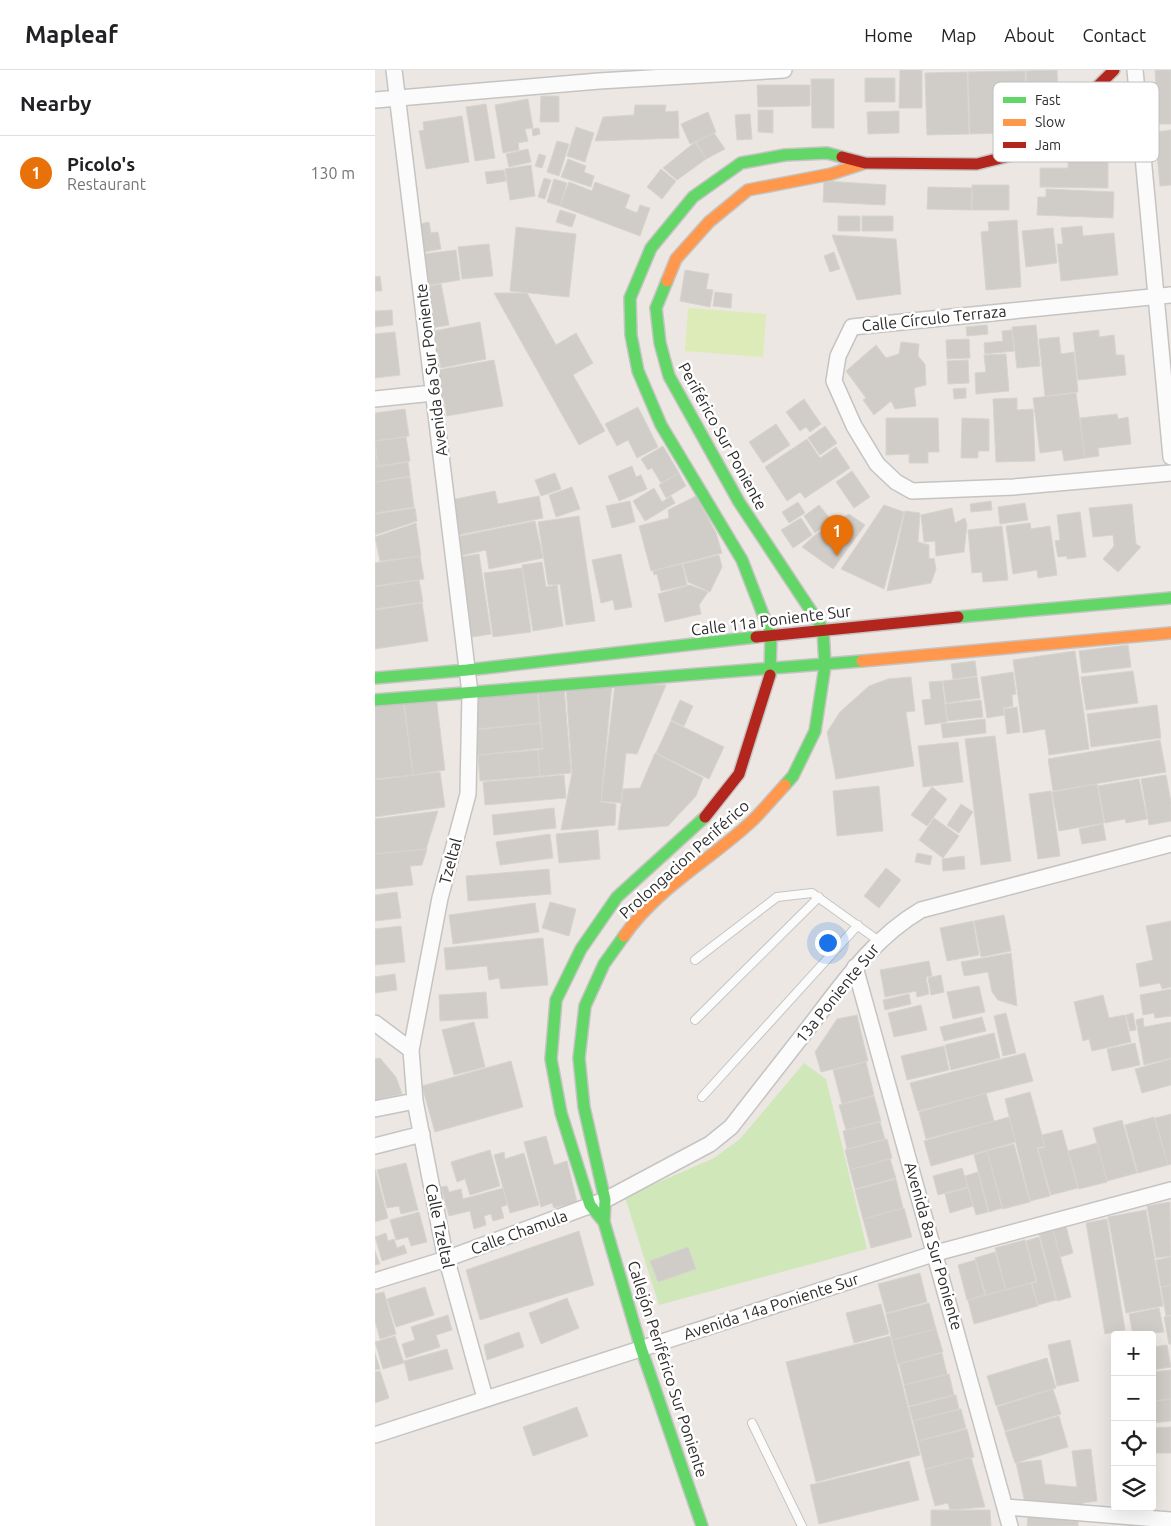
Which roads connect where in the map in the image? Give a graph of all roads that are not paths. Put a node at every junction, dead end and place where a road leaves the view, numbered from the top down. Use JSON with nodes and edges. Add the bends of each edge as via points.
{"nodes":[{"id":1,"x":394,"y":70,"type":"edge"},
{"id":2,"x":783,"y":70,"type":"edge"},
{"id":3,"x":1114,"y":70,"type":"edge"},
{"id":4,"x":622,"y":75,"type":"edge"},
{"id":5,"x":1102,"y":82,"type":"edge"},
{"id":6,"x":397,"y":97,"type":"junction"},
{"id":7,"x":375,"y":100,"type":"edge"},
{"id":8,"x":993,"y":160,"type":"edge"},
{"id":9,"x":1147,"y":162,"type":"edge"},
{"id":10,"x":865,"y":163,"type":"junction"},
{"id":11,"x":1164,"y":295,"type":"edge"},
{"id":12,"x":433,"y":393,"type":"junction"},
{"id":13,"x":375,"y":399,"type":"edge"},
{"id":14,"x":1171,"y":457,"type":"edge"},
{"id":15,"x":1171,"y":473,"type":"edge"},
{"id":16,"x":1171,"y":598,"type":"edge"},
{"id":17,"x":823,"y":629,"type":"junction"},
{"id":18,"x":1171,"y":633,"type":"edge"},
{"id":19,"x":771,"y":635,"type":"junction"},
{"id":20,"x":825,"y":666,"type":"junction"},
{"id":21,"x":772,"y":669,"type":"junction"},
{"id":22,"x":467,"y":670,"type":"junction"},
{"id":23,"x":375,"y":678,"type":"edge"},
{"id":24,"x":469,"y":693,"type":"junction"},
{"id":25,"x":375,"y":700,"type":"edge"},
{"id":26,"x":1171,"y":844,"type":"edge"},
{"id":27,"x":819,"y":896,"type":"junction"},
{"id":28,"x":858,"y":925,"type":"junction"},
{"id":29,"x":879,"y":941,"type":"junction"},
{"id":30,"x":695,"y":960,"type":"dead end"},
{"id":31,"x":855,"y":968,"type":"junction"},
{"id":32,"x":695,"y":1020,"type":"dead end"},
{"id":33,"x":375,"y":1023,"type":"edge"},
{"id":34,"x":411,"y":1050,"type":"junction"},
{"id":35,"x":701,"y":1096,"type":"dead end"},
{"id":36,"x":415,"y":1101,"type":"junction"},
{"id":37,"x":375,"y":1109,"type":"edge"},
{"id":38,"x":421,"y":1134,"type":"junction"},
{"id":39,"x":375,"y":1146,"type":"edge"},
{"id":40,"x":1171,"y":1190,"type":"edge"},
{"id":41,"x":605,"y":1200,"type":"junction"},
{"id":42,"x":591,"y":1205,"type":"junction"},
{"id":43,"x":604,"y":1222,"type":"junction"},
{"id":44,"x":936,"y":1253,"type":"junction"},
{"id":45,"x":446,"y":1259,"type":"junction"},
{"id":46,"x":375,"y":1281,"type":"edge"},
{"id":47,"x":641,"y":1348,"type":"junction"},
{"id":48,"x":485,"y":1398,"type":"junction"},
{"id":49,"x":752,"y":1423,"type":"dead end"},
{"id":50,"x":375,"y":1435,"type":"edge"},
{"id":51,"x":1006,"y":1508,"type":"junction"},
{"id":52,"x":1171,"y":1520,"type":"edge"},
{"id":53,"x":702,"y":1526,"type":"edge"},
{"id":54,"x":802,"y":1526,"type":"edge"},
{"id":55,"x":1010,"y":1526,"type":"edge"}],
"edges":[{"from":1,"to":6,"type":"street","name":"Avenida 6a Sur Poniente"},
{"from":2,"to":4,"type":"street"},
{"from":3,"to":5,"type":"main road"},
{"from":4,"to":6,"type":"street"},
{"from":6,"to":7,"type":"street"},
{"from":6,"to":12,"type":"street","name":"Avenida 6a Sur Poniente"},
{"from":8,"to":10,"type":"main road","via":[[977,164]]},
{"from":9,"to":11,"type":"street"},
{"from":10,"to":17,"type":"main road","name":"Periférico Sur Poniente","via":[[831,174],[748,190],[709,222],[675,259],[656,308],[660,343],[669,376],[739,502]]},
{"from":10,"to":19,"type":"main road","via":[[827,153],[785,155],[741,163],[687,204],[651,248],[630,298],[631,335],[642,380],[661,425],[742,560]]},
{"from":11,"to":14,"type":"street"},
{"from":11,"to":15,"type":"street","name":"Calle Círculo Terraza","via":[[852,326],[838,356],[833,381],[854,426],[877,464],[912,491],[1013,487]]},
{"from":12,"to":13,"type":"street"},
{"from":12,"to":22,"type":"street","name":"Avenida 6a Sur Poniente"},
{"from":16,"to":17,"type":"main road","name":"Calle 11a Poniente Sur"},
{"from":17,"to":19,"type":"main road","name":"Calle 11a Poniente Sur"},
{"from":17,"to":20,"type":"main road"},
{"from":18,"to":20,"type":"main road"},
{"from":19,"to":21,"type":"main road","name":"Callejón Periférico Sur Poniente"},
{"from":19,"to":22,"type":"main road","name":"Calle 11a Poniente Sur"},
{"from":20,"to":21,"type":"main road"},
{"from":20,"to":41,"type":"main road","name":"Prolongacion Periférico","via":[[815,731],[793,776],[753,820],[633,922],[604,964],[585,1006],[579,1058],[584,1107]]},
{"from":21,"to":24,"type":"main road"},
{"from":21,"to":42,"type":"main road","name":"Callejón Periférico Sur Poniente","via":[[739,774],[712,811],[617,897],[581,949],[556,1000],[551,1059],[561,1113]]},
{"from":22,"to":23,"type":"main road","name":"Calle 11a Poniente Sur"},
{"from":22,"to":24,"type":"street","name":"Tzeltal"},
{"from":24,"to":25,"type":"main road"},
{"from":24,"to":34,"type":"street","name":"Tzeltal","via":[[469,794],[440,898]]},
{"from":26,"to":29,"type":"street","name":"13a Poniente Sur","via":[[941,903],[903,921]]},
{"from":27,"to":28,"type":"lane"},
{"from":27,"to":30,"type":"lane","via":[[812,892],[777,897]]},
{"from":27,"to":32,"type":"lane"},
{"from":28,"to":29,"type":"lane"},
{"from":28,"to":35,"type":"lane"},
{"from":29,"to":31,"type":"street","name":"13a Poniente Sur"},
{"from":31,"to":41,"type":"street","name":"13a Poniente Sur","via":[[731,1127],[709,1144]]},
{"from":31,"to":44,"type":"street","name":"Avenida 8a Sur Poniente"},
{"from":33,"to":34,"type":"street"},
{"from":34,"to":36,"type":"street","name":"Calle Tzeltal"},
{"from":36,"to":37,"type":"street"},
{"from":36,"to":38,"type":"street","name":"Calle Tzeltal"},
{"from":38,"to":39,"type":"street"},
{"from":38,"to":45,"type":"street","name":"Calle Tzeltal"},
{"from":40,"to":44,"type":"street","name":"Avenida 14a Poniente Sur"},
{"from":41,"to":42,"type":"street","name":"Calle Chamula"},
{"from":41,"to":43,"type":"main road","name":"Callejón Periférico Sur Poniente"},
{"from":42,"to":43,"type":"main road","name":"Callejón Periférico Sur Poniente"},
{"from":42,"to":45,"type":"street","name":"Calle Chamula"},
{"from":43,"to":47,"type":"main road","name":"Callejón Periférico Sur Poniente"},
{"from":44,"to":47,"type":"street","name":"Avenida 14a Poniente Sur"},
{"from":44,"to":51,"type":"street","name":"Avenida 8a Sur Poniente"},
{"from":45,"to":46,"type":"street","name":"Calle Chamula"},
{"from":45,"to":48,"type":"street","name":"Calle Tzeltal"},
{"from":47,"to":48,"type":"street","name":"Avenida 14a Poniente Sur"},
{"from":47,"to":53,"type":"main road","name":"Callejón Periférico Sur Poniente"},
{"from":48,"to":50,"type":"street","name":"Avenida 14a Poniente Sur"},
{"from":49,"to":54,"type":"lane"},
{"from":51,"to":52,"type":"street"},
{"from":51,"to":55,"type":"street","name":"Avenida 8a Sur Poniente"}]}
